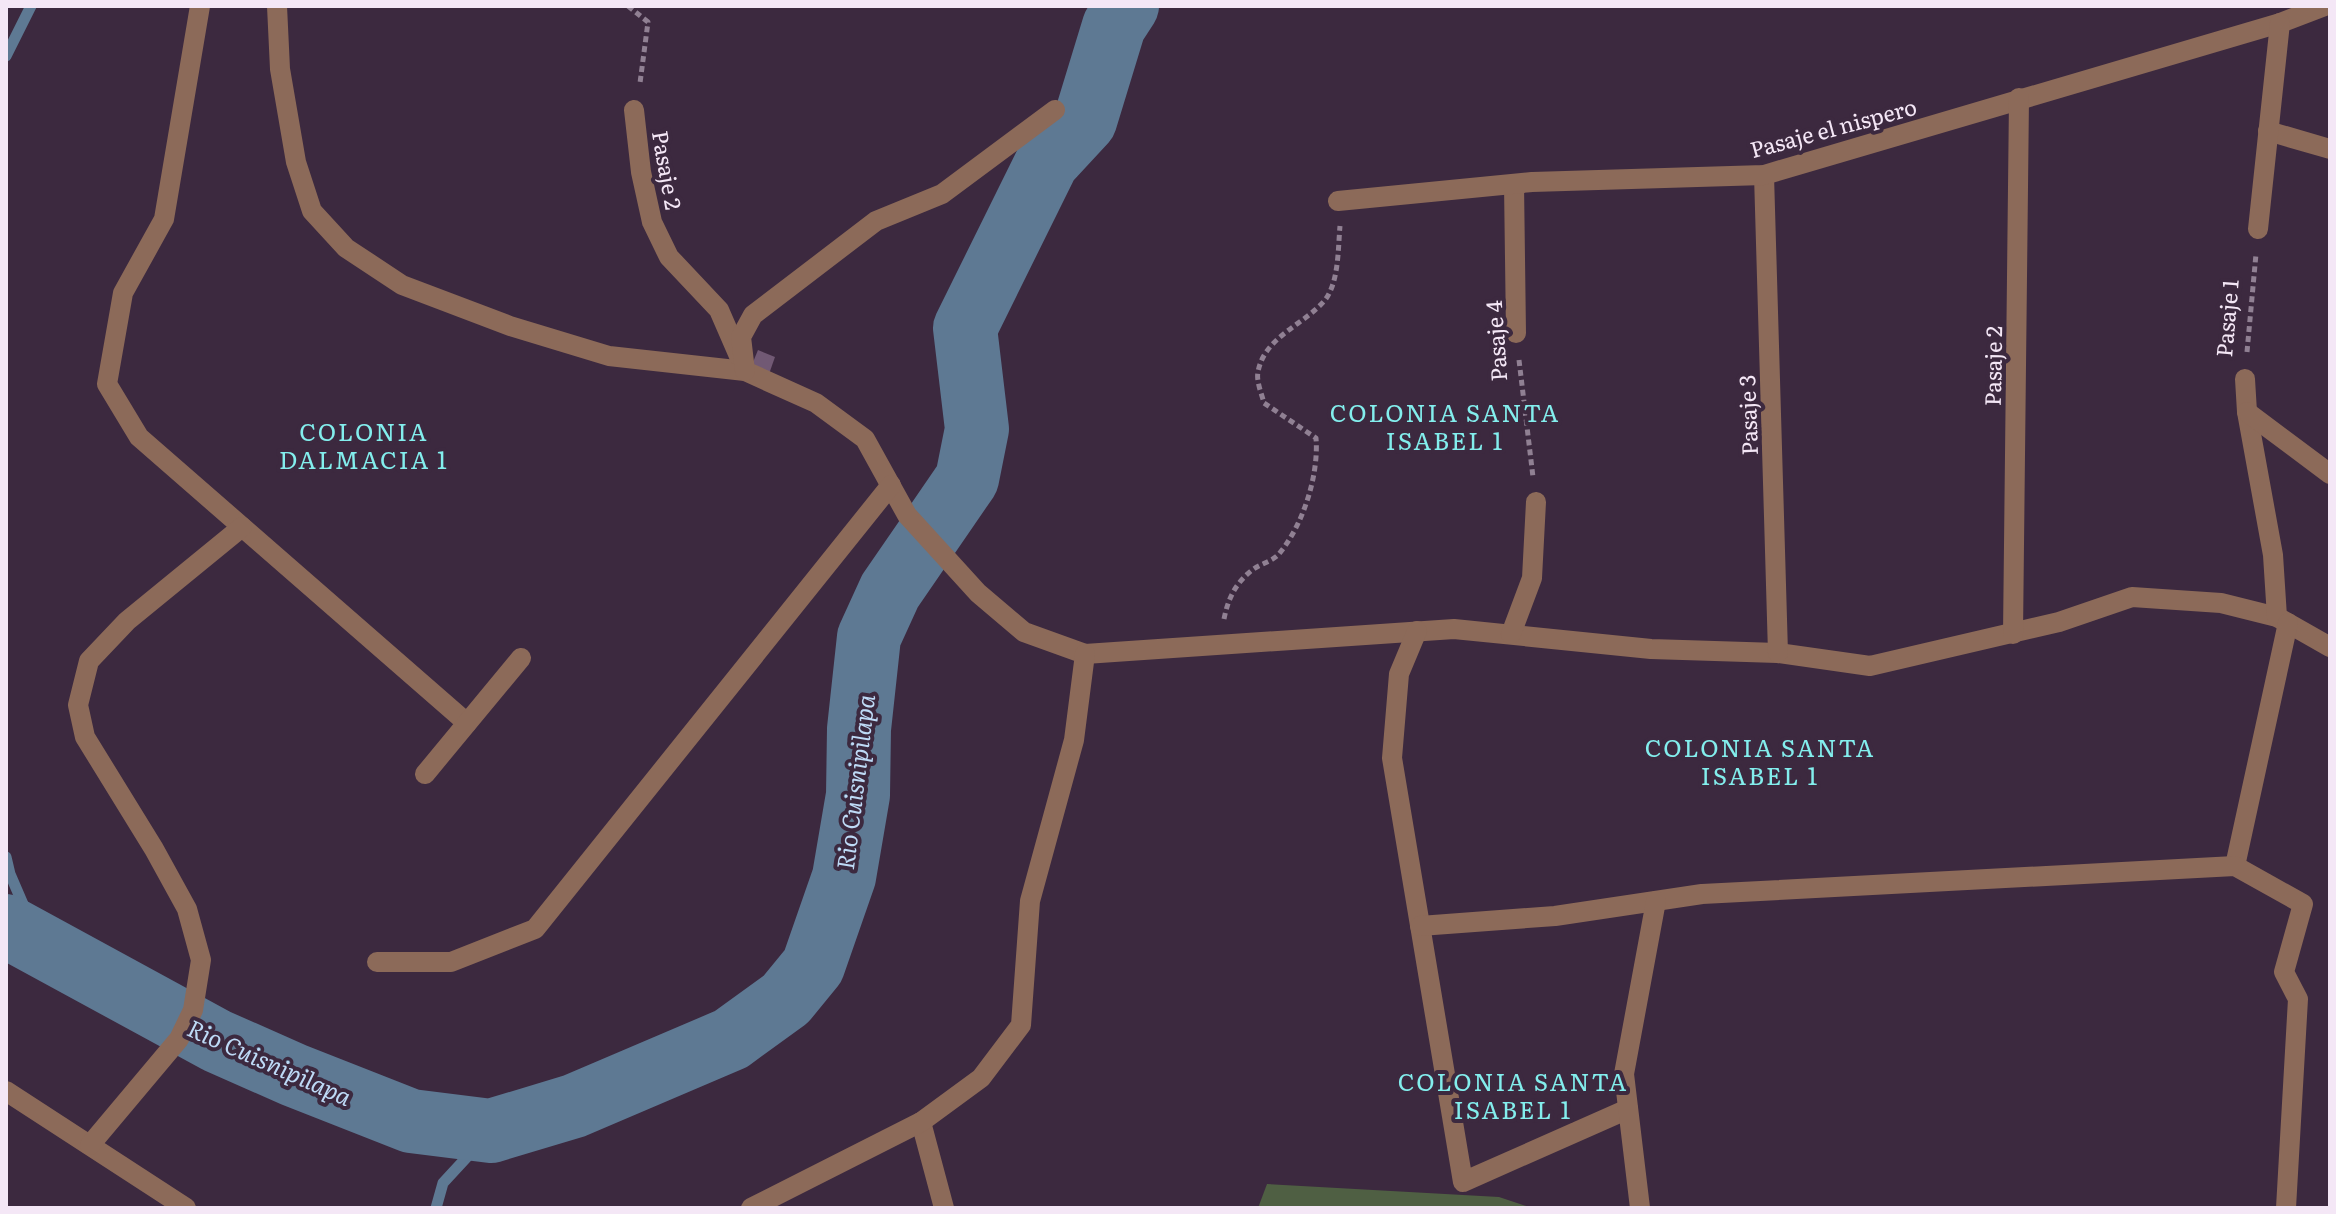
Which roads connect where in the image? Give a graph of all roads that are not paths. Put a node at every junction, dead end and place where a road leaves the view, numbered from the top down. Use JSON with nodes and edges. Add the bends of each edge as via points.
{"nodes":[{"id":1,"x":200,"y":6,"type":"edge"},
{"id":2,"x":277,"y":6,"type":"edge"},
{"id":3,"x":2325,"y":6,"type":"edge"},
{"id":4,"x":2280,"y":23,"type":"junction"},
{"id":5,"x":2019,"y":98,"type":"junction"},
{"id":6,"x":634,"y":110,"type":"road end"},
{"id":7,"x":1055,"y":110,"type":"dead end"},
{"id":8,"x":2268,"y":131,"type":"junction"},
{"id":9,"x":2330,"y":149,"type":"edge"},
{"id":10,"x":1764,"y":175,"type":"junction"},
{"id":11,"x":1514,"y":184,"type":"junction"},
{"id":12,"x":1338,"y":201,"type":"road end"},
{"id":13,"x":2258,"y":229,"type":"road end"},
{"id":14,"x":1516,"y":333,"type":"road end"},
{"id":15,"x":745,"y":371,"type":"junction"},
{"id":16,"x":2245,"y":379,"type":"road end"},
{"id":17,"x":2247,"y":412,"type":"junction"},
{"id":18,"x":2330,"y":474,"type":"edge"},
{"id":19,"x":891,"y":485,"type":"junction"},
{"id":20,"x":1536,"y":502,"type":"road end"},
{"id":21,"x":242,"y":527,"type":"junction"},
{"id":22,"x":2282,"y":620,"type":"junction"},
{"id":23,"x":1417,"y":631,"type":"junction"},
{"id":24,"x":1511,"y":634,"type":"junction"},
{"id":25,"x":2013,"y":634,"type":"junction"},
{"id":26,"x":2330,"y":647,"type":"edge"},
{"id":27,"x":1778,"y":653,"type":"junction"},
{"id":28,"x":1085,"y":654,"type":"junction"},
{"id":29,"x":521,"y":658,"type":"dead end"},
{"id":30,"x":467,"y":723,"type":"junction"},
{"id":31,"x":425,"y":774,"type":"dead end"},
{"id":32,"x":2235,"y":866,"type":"junction"},
{"id":33,"x":1656,"y":901,"type":"junction"},
{"id":34,"x":1420,"y":926,"type":"junction"},
{"id":35,"x":377,"y":962,"type":"dead end"},
{"id":36,"x":6,"y":1091,"type":"edge"},
{"id":37,"x":1628,"y":1109,"type":"junction"},
{"id":38,"x":921,"y":1122,"type":"junction"},
{"id":39,"x":90,"y":1145,"type":"junction"},
{"id":40,"x":186,"y":1208,"type":"edge"},
{"id":41,"x":751,"y":1208,"type":"edge"},
{"id":42,"x":944,"y":1208,"type":"edge"},
{"id":43,"x":1640,"y":1208,"type":"edge"},
{"id":44,"x":2286,"y":1208,"type":"edge"}],
"edges":[{"from":1,"to":21,"type":"street","via":[[164,219],[123,293],[107,384],[139,437]]},
{"from":2,"to":15,"type":"street","via":[[280,69],[296,162],[312,211],[346,248],[402,285],[510,326],[609,356]]},
{"from":3,"to":4,"type":"street","name":"Pasaje el nispero"},
{"from":4,"to":5,"type":"street","name":"Pasaje el nispero"},
{"from":4,"to":8,"type":"street"},
{"from":5,"to":10,"type":"street","name":"Pasaje el nispero"},
{"from":5,"to":25,"type":"street","name":"Pasaje 2"},
{"from":6,"to":15,"type":"street","name":"Pasaje 2","via":[[652,222],[669,257],[719,310]]},
{"from":7,"to":15,"type":"street","via":[[942,194],[876,221],[753,315],[741,337]]},
{"from":8,"to":9,"type":"street"},
{"from":8,"to":13,"type":"street"},
{"from":10,"to":11,"type":"street","name":"Pasaje el nispero"},
{"from":10,"to":27,"type":"street","name":"Pasaje 3"},
{"from":11,"to":12,"type":"street","name":"Pasaje el nispero"},
{"from":11,"to":14,"type":"street","name":"Pasaje 4"},
{"from":15,"to":19,"type":"street","via":[[816,403],[865,439]]},
{"from":16,"to":17,"type":"street","name":"Pasaje 1"},
{"from":17,"to":18,"type":"street"},
{"from":17,"to":22,"type":"street","name":"Pasaje 1"},
{"from":19,"to":28,"type":"street","via":[[907,515],[978,593],[1024,632]]},
{"from":19,"to":35,"type":"street","via":[[535,929],[451,962]]},
{"from":20,"to":24,"type":"street","via":[[1532,578]]},
{"from":21,"to":30,"type":"street"},
{"from":21,"to":39,"type":"street","via":[[127,621],[89,661],[78,705],[85,737],[187,909],[201,960],[193,1010],[179,1039]]},
{"from":22,"to":25,"type":"street","via":[[2221,603],[2132,597]]},
{"from":22,"to":26,"type":"street"},
{"from":22,"to":32,"type":"street","name":"Pasaje 1"},
{"from":23,"to":24,"type":"street"},
{"from":23,"to":28,"type":"street"},
{"from":23,"to":34,"type":"street","via":[[1399,674],[1392,758]]},
{"from":24,"to":27,"type":"street","via":[[1651,649]]},
{"from":25,"to":27,"type":"street","via":[[1870,666]]},
{"from":28,"to":38,"type":"street","via":[[1074,740],[1030,901],[1021,1025],[981,1078]]},
{"from":29,"to":30,"type":"street"},
{"from":30,"to":31,"type":"street"},
{"from":32,"to":33,"type":"street","via":[[1702,894]]},
{"from":32,"to":44,"type":"street","via":[[2303,904],[2284,972],[2298,999]]},
{"from":33,"to":34,"type":"street","via":[[1555,916]]},
{"from":33,"to":37,"type":"street","via":[[1624,1074]]},
{"from":34,"to":37,"type":"street","via":[[1463,1182]]},
{"from":36,"to":39,"type":"street"},
{"from":37,"to":43,"type":"street"},
{"from":38,"to":41,"type":"street"},
{"from":38,"to":42,"type":"street"},
{"from":39,"to":40,"type":"street"}]}
